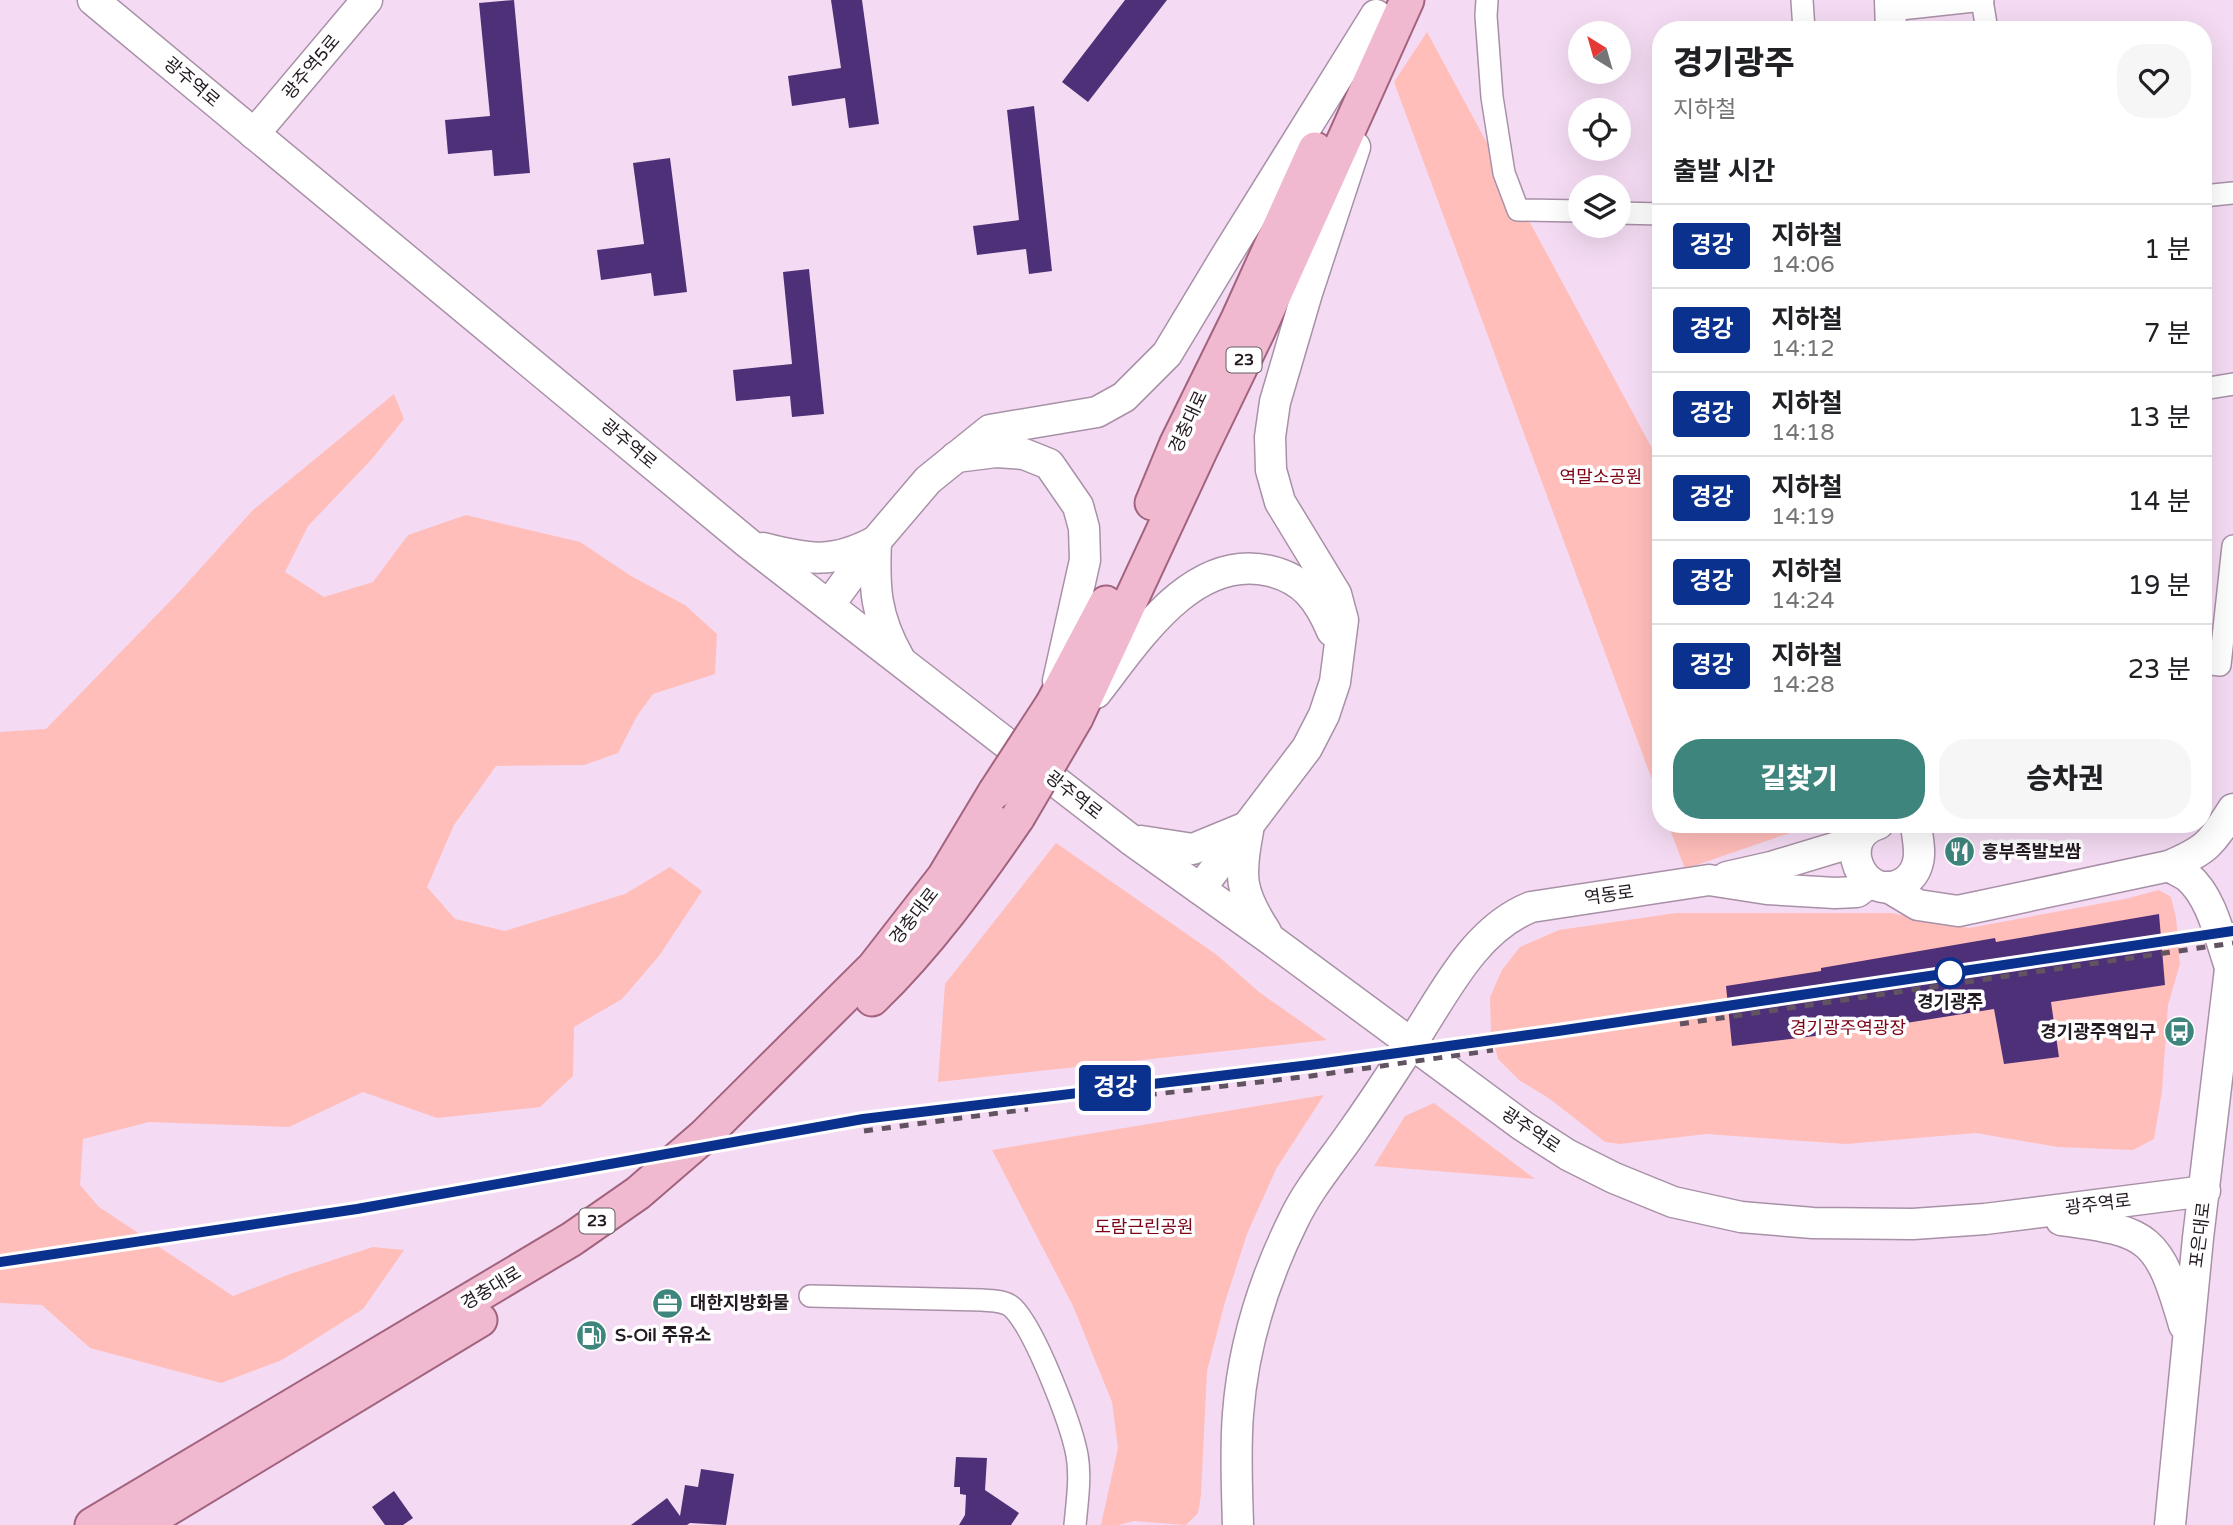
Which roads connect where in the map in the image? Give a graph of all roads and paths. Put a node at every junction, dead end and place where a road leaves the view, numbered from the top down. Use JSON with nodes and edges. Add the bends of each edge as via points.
{"nodes":[{"id":1,"x":93,"y":0,"type":"edge"},
{"id":2,"x":367,"y":0,"type":"edge"},
{"id":3,"x":1407,"y":0,"type":"edge"},
{"id":4,"x":1488,"y":0,"type":"edge"},
{"id":5,"x":1802,"y":0,"type":"edge"},
{"id":6,"x":1982,"y":0,"type":"edge"},
{"id":7,"x":1891,"y":13,"type":"edge"},
{"id":8,"x":1384,"y":16,"type":"edge"},
{"id":9,"x":1803,"y":21,"type":"edge"},
{"id":10,"x":1986,"y":21,"type":"edge"},
{"id":11,"x":254,"y":134,"type":"junction"},
{"id":12,"x":2233,"y":193,"type":"edge"},
{"id":13,"x":2212,"y":194,"type":"edge"},
{"id":14,"x":1568,"y":212,"type":"edge"},
{"id":15,"x":1631,"y":213,"type":"edge"},
{"id":16,"x":1652,"y":214,"type":"edge"},
{"id":17,"x":2233,"y":384,"type":"edge"},
{"id":18,"x":2212,"y":388,"type":"edge"},
{"id":19,"x":956,"y":457,"type":"junction"},
{"id":20,"x":876,"y":541,"type":"junction"},
{"id":21,"x":750,"y":544,"type":"junction"},
{"id":22,"x":2233,"y":547,"type":"edge"},
{"id":23,"x":829,"y":605,"type":"junction"},
{"id":24,"x":1339,"y":647,"type":"junction"},
{"id":25,"x":903,"y":664,"type":"junction"},
{"id":26,"x":2212,"y":664,"type":"edge"},
{"id":27,"x":1065,"y":711,"type":"junction"},
{"id":28,"x":2233,"y":809,"type":"edge"},
{"id":29,"x":1249,"y":825,"type":"junction"},
{"id":30,"x":1868,"y":833,"type":"edge"},
{"id":31,"x":1130,"y":839,"type":"junction"},
{"id":32,"x":1912,"y":839,"type":"edge"},
{"id":33,"x":2169,"y":866,"type":"junction"},
{"id":34,"x":1709,"y":880,"type":"junction"},
{"id":35,"x":1879,"y":885,"type":"junction"},
{"id":36,"x":1200,"y":889,"type":"junction"},
{"id":37,"x":1945,"y":910,"type":"junction"},
{"id":38,"x":1270,"y":939,"type":"junction"},
{"id":39,"x":2231,"y":956,"type":"edge"},
{"id":40,"x":1411,"y":1045,"type":"junction"},
{"id":41,"x":2205,"y":1191,"type":"junction"},
{"id":42,"x":2015,"y":1215,"type":"junction"},
{"id":43,"x":810,"y":1296,"type":"dead end"},
{"id":44,"x":2188,"y":1339,"type":"junction"},
{"id":45,"x":92,"y":1525,"type":"edge"},
{"id":46,"x":141,"y":1525,"type":"edge"},
{"id":47,"x":1075,"y":1525,"type":"edge"},
{"id":48,"x":1238,"y":1525,"type":"edge"},
{"id":49,"x":2170,"y":1525,"type":"edge"}],
"edges":[{"from":1,"to":11,"type":"street","name":"광주역로"},
{"from":2,"to":11,"type":"street","name":"광주역5로"},
{"from":3,"to":8,"type":"main road","name":"경충대로","number":"23"},
{"from":4,"to":14,"type":"street","via":[[1492,97],[1504,173],[1518,210]]},
{"from":5,"to":9,"type":"street"},
{"from":6,"to":7,"type":"street"},
{"from":6,"to":10,"type":"street"},
{"from":8,"to":19,"type":"street","via":[[1167,354],[1124,397],[1097,412],[990,430]]},
{"from":8,"to":24,"type":"street","via":[[1275,402],[1270,437],[1271,470],[1280,502],[1336,594],[1343,620]]},
{"from":8,"to":27,"type":"main road","name":"경충대로","number":"23","via":[[1176,445]]},
{"from":11,"to":21,"type":"street","name":"광주역로"},
{"from":12,"to":13,"type":"street"},
{"from":15,"to":16,"type":"street"},
{"from":17,"to":18,"type":"street"},
{"from":19,"to":20,"type":"street","via":[[928,480]]},
{"from":19,"to":27,"type":"street","via":[[1024,454],[1049,464],[1078,506],[1085,561]]},
{"from":20,"to":21,"type":"street","via":[[855,552],[827,558],[802,558]]},
{"from":20,"to":23,"type":"street"},
{"from":20,"to":25,"type":"street","via":[[878,610]]},
{"from":21,"to":23,"type":"street","name":"광주역로"},
{"from":22,"to":26,"type":"street"},
{"from":23,"to":25,"type":"street","name":"광주역로"},
{"from":24,"to":27,"type":"street","via":[[1314,595],[1288,576],[1260,569],[1230,571],[1205,579],[1179,596]]},
{"from":24,"to":29,"type":"street","via":[[1335,682],[1324,715],[1307,748]]},
{"from":25,"to":31,"type":"street","name":"광주역로"},
{"from":27,"to":45,"type":"main road","name":"경충대로","number":"23","bridge":true,"via":[[995,792],[944,877],[874,967],[748,1095],[638,1193],[572,1239]]},
{"from":27,"to":46,"type":"main road","name":"경충대로","number":"23","bridge":true,"via":[[1018,817],[967,891],[895,977],[656,1203],[580,1260]]},
{"from":28,"to":33,"type":"street","via":[[2213,841]]},
{"from":29,"to":31,"type":"street","via":[[1193,849]]},
{"from":29,"to":36,"type":"street"},
{"from":29,"to":38,"type":"street","via":[[1241,865],[1244,886],[1249,906]]},
{"from":30,"to":34,"type":"street","via":[[1771,867]]},
{"from":30,"to":35,"type":"street","via":[[1854,853],[1856,864],[1861,875]]},
{"from":31,"to":36,"type":"street","name":"광주역로"},
{"from":32,"to":35,"type":"street","name":"역동로","via":[[1907,880]]},
{"from":32,"to":37,"type":"street"},
{"from":33,"to":37,"type":"street","via":[[1973,909]]},
{"from":33,"to":39,"type":"street","via":[[2198,889]]},
{"from":34,"to":35,"type":"street","name":"역동로","via":[[1835,893]]},
{"from":34,"to":40,"type":"street","name":"역동로","via":[[1549,903],[1516,913],[1493,929],[1468,958]]},
{"from":35,"to":37,"type":"street","via":[[1918,905]]},
{"from":36,"to":38,"type":"street","name":"광주역로"},
{"from":38,"to":40,"type":"street","name":"광주역로"},
{"from":39,"to":41,"type":"street","name":"포은대로"},
{"from":40,"to":42,"type":"street","name":"광주역로","via":[[1568,1155],[1673,1202],[1741,1217],[1813,1223],[1913,1224]]},
{"from":40,"to":48,"type":"street","name":"역동로","via":[[1312,1188],[1293,1220],[1265,1288],[1238,1411]]},
{"from":41,"to":42,"type":"street","name":"광주역로"},
{"from":41,"to":44,"type":"street","name":"포은대로"},
{"from":42,"to":44,"type":"street","via":[[2115,1228],[2150,1246],[2172,1284]]},
{"from":43,"to":47,"type":"street","via":[[982,1300],[1011,1306],[1035,1344],[1071,1430],[1077,1457]]},
{"from":44,"to":49,"type":"street","name":"포은대로"}]}
